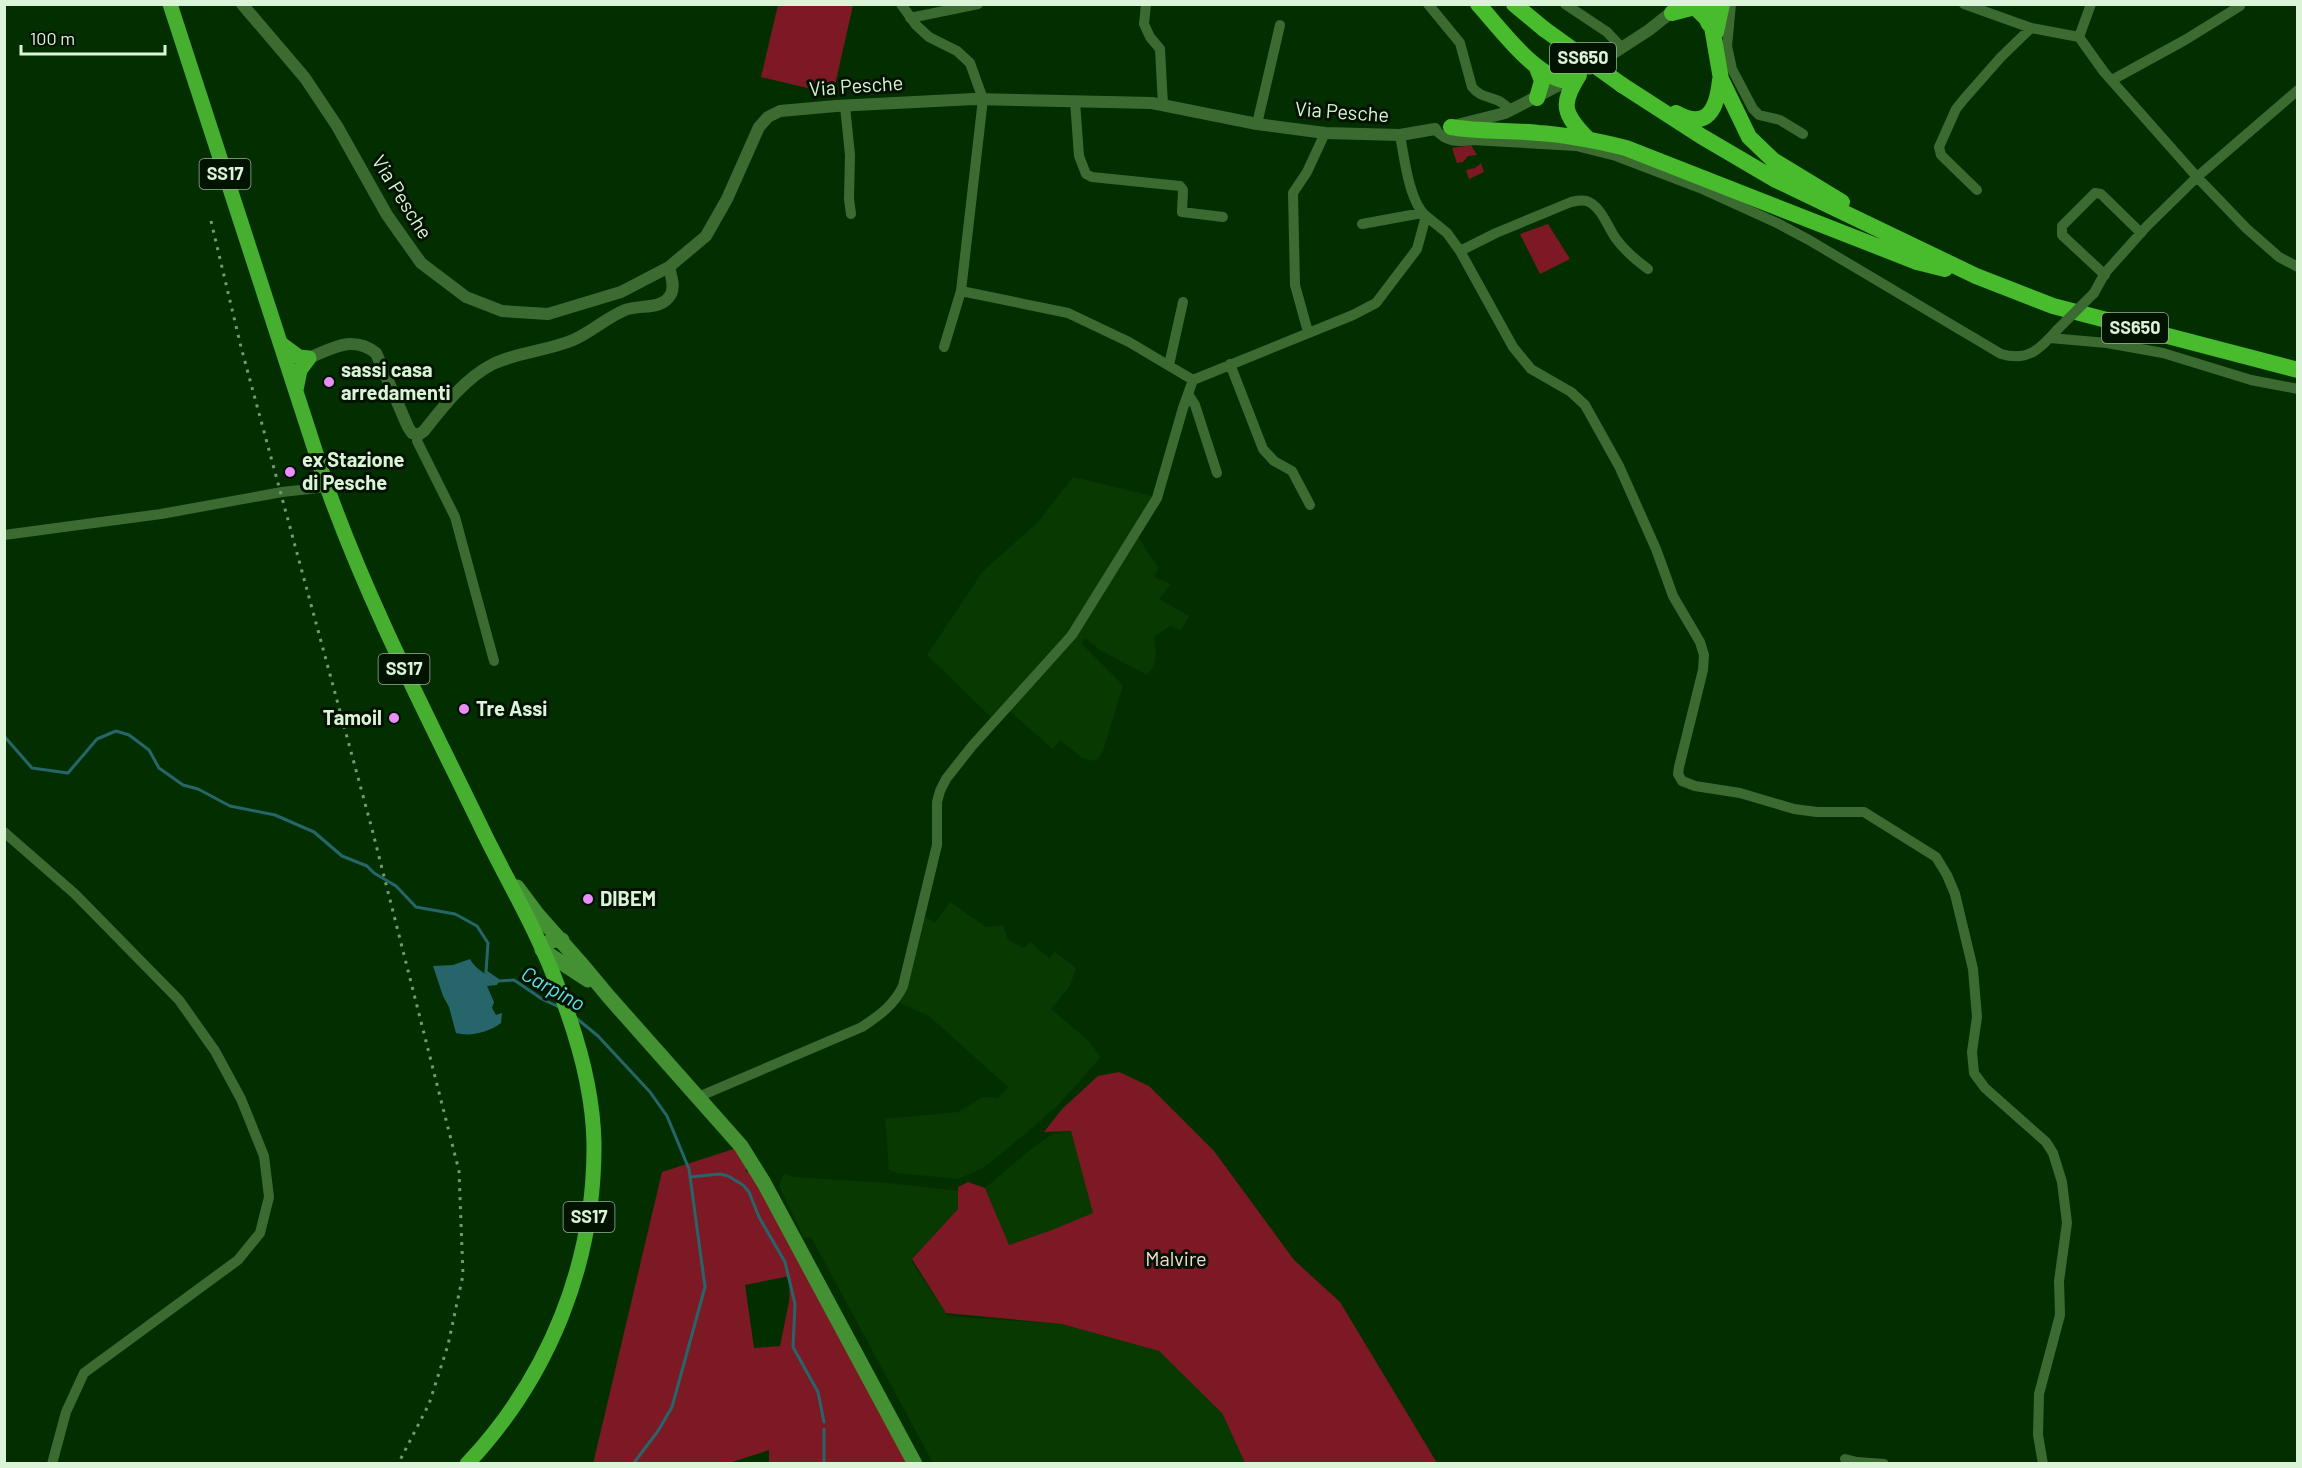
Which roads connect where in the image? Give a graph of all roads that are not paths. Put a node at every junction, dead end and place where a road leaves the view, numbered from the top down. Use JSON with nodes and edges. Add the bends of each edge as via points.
{"nodes":[{"id":1,"x":170,"y":4,"type":"edge"},
{"id":2,"x":242,"y":4,"type":"edge"},
{"id":3,"x":901,"y":4,"type":"edge"},
{"id":4,"x":978,"y":4,"type":"edge"},
{"id":5,"x":1146,"y":4,"type":"edge"},
{"id":6,"x":1428,"y":4,"type":"edge"},
{"id":7,"x":1478,"y":4,"type":"edge"},
{"id":8,"x":1514,"y":4,"type":"edge"},
{"id":9,"x":1565,"y":4,"type":"edge"},
{"id":10,"x":1964,"y":4,"type":"edge"},
{"id":11,"x":2091,"y":4,"type":"edge"},
{"id":12,"x":1720,"y":6,"type":"edge"},
{"id":13,"x":2240,"y":6,"type":"dead end"},
{"id":14,"x":1677,"y":9,"type":"edge"},
{"id":15,"x":910,"y":18,"type":"junction"},
{"id":16,"x":1280,"y":25,"type":"dead end"},
{"id":17,"x":2031,"y":28,"type":"junction"},
{"id":18,"x":2079,"y":37,"type":"junction"},
{"id":19,"x":1715,"y":39,"type":"junction"},
{"id":20,"x":1622,"y":48,"type":"junction"},
{"id":21,"x":1537,"y":68,"type":"junction"},
{"id":22,"x":1574,"y":78,"type":"junction"},
{"id":23,"x":1721,"y":79,"type":"junction"},
{"id":24,"x":2112,"y":80,"type":"junction"},
{"id":25,"x":1622,"y":85,"type":"junction"},
{"id":26,"x":2298,"y":90,"type":"edge"},
{"id":27,"x":1537,"y":98,"type":"junction"},
{"id":28,"x":983,"y":99,"type":"junction"},
{"id":29,"x":1075,"y":101,"type":"junction"},
{"id":30,"x":845,"y":105,"type":"junction"},
{"id":31,"x":1163,"y":105,"type":"junction"},
{"id":32,"x":1511,"y":110,"type":"junction"},
{"id":33,"x":1257,"y":124,"type":"junction"},
{"id":34,"x":1443,"y":128,"type":"junction"},
{"id":35,"x":1324,"y":133,"type":"junction"},
{"id":36,"x":1803,"y":134,"type":"dead end"},
{"id":37,"x":1400,"y":135,"type":"junction"},
{"id":38,"x":1588,"y":139,"type":"junction"},
{"id":39,"x":2197,"y":177,"type":"junction"},
{"id":40,"x":1977,"y":190,"type":"dead end"},
{"id":41,"x":851,"y":214,"type":"dead end"},
{"id":42,"x":1424,"y":215,"type":"junction"},
{"id":43,"x":1223,"y":217,"type":"dead end"},
{"id":44,"x":1362,"y":224,"type":"dead end"},
{"id":45,"x":2141,"y":233,"type":"junction"},
{"id":46,"x":1917,"y":248,"type":"junction"},
{"id":47,"x":1460,"y":251,"type":"junction"},
{"id":48,"x":669,"y":267,"type":"junction"},
{"id":49,"x":2298,"y":267,"type":"edge"},
{"id":50,"x":1648,"y":269,"type":"dead end"},
{"id":51,"x":2105,"y":274,"type":"junction"},
{"id":52,"x":1976,"y":276,"type":"junction"},
{"id":53,"x":962,"y":291,"type":"junction"},
{"id":54,"x":1183,"y":302,"type":"dead end"},
{"id":55,"x":1308,"y":332,"type":"junction"},
{"id":56,"x":2054,"y":334,"type":"junction"},
{"id":57,"x":280,"y":343,"type":"junction"},
{"id":58,"x":944,"y":346,"type":"dead end"},
{"id":59,"x":309,"y":358,"type":"junction"},
{"id":60,"x":1230,"y":364,"type":"junction"},
{"id":61,"x":1169,"y":365,"type":"junction"},
{"id":62,"x":2298,"y":370,"type":"edge"},
{"id":63,"x":1193,"y":380,"type":"junction"},
{"id":64,"x":2298,"y":389,"type":"edge"},
{"id":65,"x":296,"y":391,"type":"junction"},
{"id":66,"x":1188,"y":394,"type":"junction"},
{"id":67,"x":418,"y":435,"type":"junction"},
{"id":68,"x":1217,"y":474,"type":"dead end"},
{"id":69,"x":327,"y":488,"type":"junction"},
{"id":70,"x":1310,"y":505,"type":"dead end"},
{"id":71,"x":4,"y":535,"type":"edge"},
{"id":72,"x":494,"y":661,"type":"dead end"},
{"id":73,"x":4,"y":832,"type":"edge"},
{"id":74,"x":491,"y":847,"type":"junction"},
{"id":75,"x":562,"y":940,"type":"junction"},
{"id":76,"x":542,"y":950,"type":"junction"},
{"id":77,"x":578,"y":972,"type":"junction"},
{"id":78,"x":558,"y":987,"type":"junction"},
{"id":79,"x":609,"y":998,"type":"junction"},
{"id":80,"x":698,"y":1097,"type":"junction"},
{"id":81,"x":1845,"y":1459,"type":"dead end"},
{"id":82,"x":52,"y":1464,"type":"edge"},
{"id":83,"x":467,"y":1464,"type":"edge"},
{"id":84,"x":915,"y":1464,"type":"edge"},
{"id":85,"x":1884,"y":1464,"type":"edge"},
{"id":86,"x":2043,"y":1464,"type":"edge"}],
"edges":[{"from":1,"to":57,"type":"main road","number":"SS17"},
{"from":2,"to":48,"type":"street","name":"Via Pesche","via":[[305,78],[338,126],[387,215],[421,263],[466,297],[502,311],[548,314],[621,292]]},
{"from":3,"to":15,"type":"street"},
{"from":4,"to":15,"type":"street"},
{"from":5,"to":31,"type":"street","via":[[1144,24],[1160,49]]},
{"from":6,"to":32,"type":"street","via":[[1460,43],[1472,87]]},
{"from":7,"to":21,"type":"highway"},
{"from":8,"to":25,"type":"highway","number":"SS650","bridge":true},
{"from":9,"to":20,"type":"street","via":[[1607,32]]},
{"from":10,"to":17,"type":"street"},
{"from":11,"to":18,"type":"street"},
{"from":12,"to":19,"type":"highway"},
{"from":12,"to":36,"type":"street","via":[[1732,69],[1753,110]]},
{"from":13,"to":24,"type":"street"},
{"from":14,"to":19,"type":"highway","via":[[1699,9]]},
{"from":14,"to":20,"type":"street","name":"Via Pesche"},
{"from":15,"to":28,"type":"street","via":[[929,37],[957,51],[970,63]]},
{"from":16,"to":33,"type":"street"},
{"from":17,"to":18,"type":"street"},
{"from":17,"to":40,"type":"street","via":[[1956,109],[1939,147],[1941,155]]},
{"from":18,"to":24,"type":"street"},
{"from":19,"to":23,"type":"highway"},
{"from":20,"to":22,"type":"street","name":"Via Pesche"},
{"from":21,"to":22,"type":"highway","via":[[1555,78]]},
{"from":21,"to":27,"type":"highway","via":[[1542,81]]},
{"from":22,"to":27,"type":"street","name":"Via Pesche"},
{"from":22,"to":38,"type":"highway","via":[[1566,105],[1574,125]]},
{"from":23,"to":25,"type":"highway","via":[[1717,102],[1709,114],[1689,120]]},
{"from":23,"to":46,"type":"highway","via":[[1749,137],[1773,160]]},
{"from":24,"to":39,"type":"street"},
{"from":25,"to":46,"type":"highway","number":"SS650","via":[[1776,180]]},
{"from":26,"to":39,"type":"street"},
{"from":27,"to":32,"type":"street","name":"Via Pesche"},
{"from":28,"to":29,"type":"street","name":"Via Pesche"},
{"from":28,"to":30,"type":"street","name":"Via Pesche"},
{"from":28,"to":53,"type":"street"},
{"from":29,"to":31,"type":"street","name":"Via Pesche"},
{"from":29,"to":43,"type":"street","via":[[1079,156],[1086,174],[1180,186],[1182,212]]},
{"from":30,"to":41,"type":"street"},
{"from":30,"to":48,"type":"street","name":"Via Pesche","via":[[780,111],[768,117],[759,127],[706,236]]},
{"from":31,"to":33,"type":"street","name":"Via Pesche"},
{"from":32,"to":34,"type":"street","name":"Via Pesche"},
{"from":33,"to":35,"type":"street","name":"Via Pesche"},
{"from":34,"to":37,"type":"street","name":"Via Pesche"},
{"from":34,"to":38,"type":"highway"},
{"from":34,"to":56,"type":"street","via":[[1441,136],[1455,142],[1576,146],[1616,156],[1700,188],[1777,223],[2001,354],[2026,356]]},
{"from":35,"to":37,"type":"street","name":"Via Pesche"},
{"from":35,"to":55,"type":"street","via":[[1293,193],[1295,285]]},
{"from":37,"to":42,"type":"street","via":[[1406,170]]},
{"from":38,"to":52,"type":"highway","via":[[1637,152],[1917,262]]},
{"from":39,"to":45,"type":"street"},
{"from":39,"to":49,"type":"street","via":[[2246,228]]},
{"from":42,"to":44,"type":"street"},
{"from":42,"to":47,"type":"street","via":[[1447,233]]},
{"from":42,"to":55,"type":"street","via":[[1417,249],[1376,303]]},
{"from":45,"to":51,"type":"street"},
{"from":45,"to":51,"type":"street","via":[[2101,194],[2095,193],[2062,226],[2062,235]]},
{"from":46,"to":52,"type":"highway","number":"SS650"},
{"from":47,"to":50,"type":"street","via":[[1571,202],[1589,201],[1617,241]]},
{"from":47,"to":86,"type":"street","via":[[1492,311],[1531,369],[1586,405],[1627,484],[1673,596],[1700,642],[1703,670],[1679,767],[1682,781],[1794,809],[1864,812],[1936,857],[1947,875],[1973,969],[1977,1017],[1972,1052],[1974,1074],[2046,1142],[2062,1182],[2067,1223],[2059,1281],[2060,1315],[2039,1394],[2038,1435]]},
{"from":48,"to":67,"type":"street","via":[[671,294],[662,304],[627,309],[575,339],[495,363],[477,374]]},
{"from":51,"to":56,"type":"street","bridge":true,"via":[[2094,293]]},
{"from":52,"to":62,"type":"highway","number":"SS650","via":[[2053,306]]},
{"from":53,"to":58,"type":"street"},
{"from":53,"to":61,"type":"street","via":[[1068,314]]},
{"from":54,"to":61,"type":"street"},
{"from":55,"to":60,"type":"street"},
{"from":56,"to":64,"type":"street","via":[[2163,353],[2251,380]]},
{"from":57,"to":59,"type":"main road","via":[[299,357]]},
{"from":57,"to":65,"type":"main road","number":"SS17"},
{"from":59,"to":65,"type":"main road","via":[[300,370]]},
{"from":59,"to":67,"type":"street","via":[[339,346],[366,345],[376,354],[408,427]]},
{"from":60,"to":63,"type":"street"},
{"from":60,"to":70,"type":"street","via":[[1263,449],[1292,471]]},
{"from":61,"to":63,"type":"street"},
{"from":63,"to":66,"type":"street"},
{"from":65,"to":69,"type":"main road","number":"SS17"},
{"from":66,"to":68,"type":"street"},
{"from":66,"to":80,"type":"street","via":[[1157,498],[1092,603],[1072,634],[972,746],[940,791],[937,845],[896,1001],[862,1027]]},
{"from":67,"to":72,"type":"street","via":[[421,451],[455,518]]},
{"from":69,"to":71,"type":"street"},
{"from":69,"to":74,"type":"main road","number":"SS17","via":[[350,551]]},
{"from":73,"to":82,"type":"street","via":[[75,894],[179,1000],[215,1050],[241,1099],[264,1156],[269,1197],[260,1233],[238,1260],[84,1373],[66,1412]]},
{"from":74,"to":75,"type":"main road","via":[[522,894]]},
{"from":74,"to":76,"type":"main road","number":"SS17"},
{"from":75,"to":76,"type":"main road","via":[[546,943]]},
{"from":75,"to":79,"type":"main road"},
{"from":76,"to":77,"type":"main road"},
{"from":76,"to":78,"type":"main road","number":"SS17"},
{"from":77,"to":78,"type":"main road","via":[[561,976]]},
{"from":77,"to":79,"type":"main road"},
{"from":78,"to":83,"type":"main road","number":"SS17","via":[[582,1065],[594,1141],[587,1232],[567,1308],[527,1385],[502,1423]]},
{"from":79,"to":80,"type":"main road"},
{"from":80,"to":84,"type":"main road","via":[[741,1146],[764,1183]]},
{"from":81,"to":85,"type":"street"}]}
